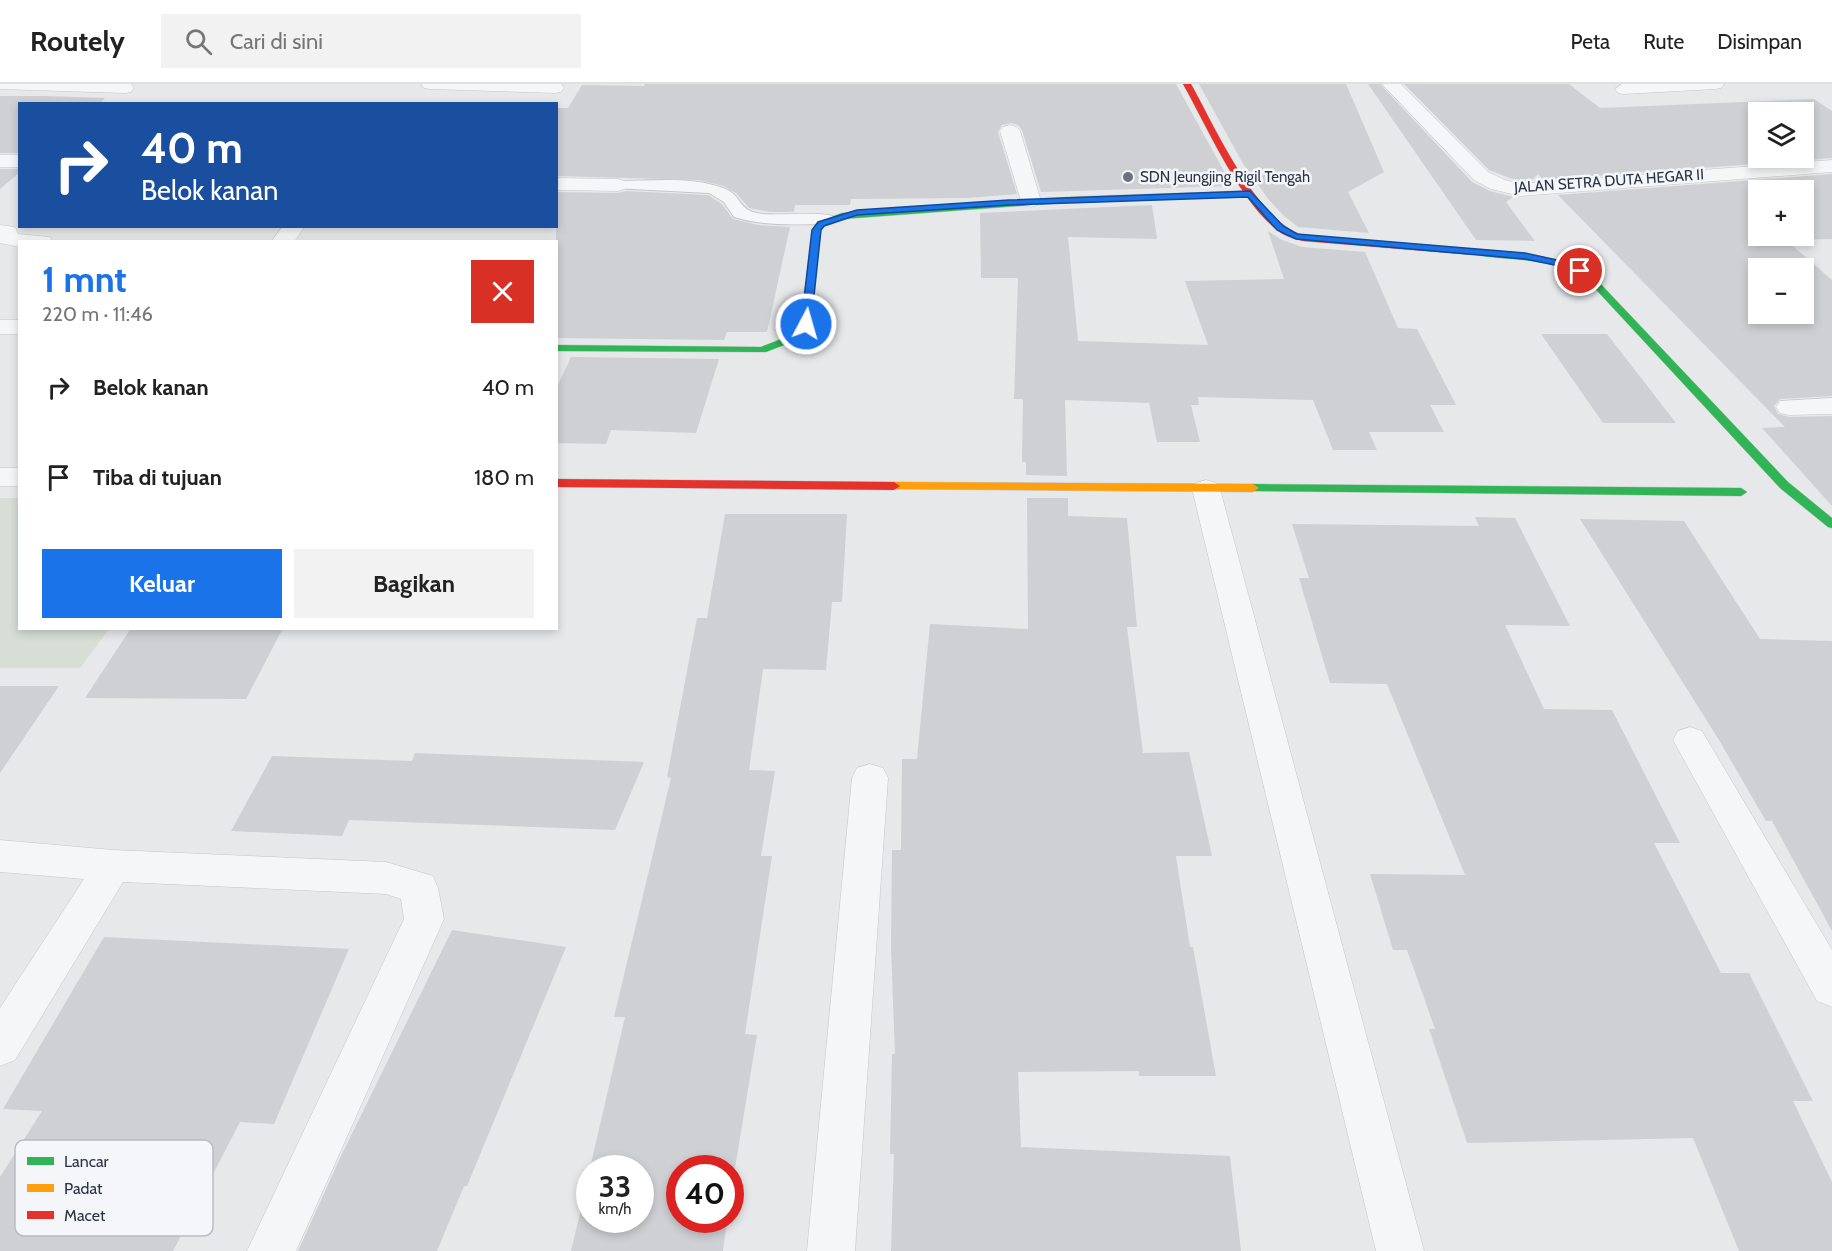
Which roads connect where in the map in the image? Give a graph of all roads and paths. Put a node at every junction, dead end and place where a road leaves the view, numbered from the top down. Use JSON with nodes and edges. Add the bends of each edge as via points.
{"nodes":[{"id":1,"x":0,"y":84,"type":"edge"},
{"id":2,"x":430,"y":84,"type":"edge"},
{"id":3,"x":1187,"y":84,"type":"edge"},
{"id":4,"x":1391,"y":84,"type":"edge"},
{"id":5,"x":1715,"y":84,"type":"edge"},
{"id":6,"x":128,"y":86,"type":"edge"},
{"id":7,"x":556,"y":86,"type":"edge"},
{"id":8,"x":1624,"y":89,"type":"dead end"},
{"id":9,"x":109,"y":102,"type":"edge"},
{"id":10,"x":545,"y":102,"type":"edge"},
{"id":11,"x":1010,"y":130,"type":"dead end"},
{"id":12,"x":0,"y":161,"type":"edge"},
{"id":13,"x":18,"y":161,"type":"edge"},
{"id":14,"x":1832,"y":166,"type":"edge"},
{"id":15,"x":558,"y":184,"type":"edge"},
{"id":16,"x":618,"y":185,"type":"joint"},
{"id":17,"x":1250,"y":194,"type":"junction"},
{"id":18,"x":1031,"y":201,"type":"junction"},
{"id":19,"x":831,"y":219,"type":"junction"},
{"id":20,"x":293,"y":228,"type":"edge"},
{"id":21,"x":9,"y":229,"type":"edge"},
{"id":22,"x":18,"y":240,"type":"edge"},
{"id":23,"x":284,"y":240,"type":"edge"},
{"id":24,"x":0,"y":327,"type":"edge"},
{"id":25,"x":18,"y":327,"type":"edge"},
{"id":26,"x":558,"y":348,"type":"edge"},
{"id":27,"x":1832,"y":406,"type":"edge"},
{"id":28,"x":1789,"y":407,"type":"dead end"},
{"id":29,"x":0,"y":477,"type":"edge"},
{"id":30,"x":18,"y":477,"type":"edge"},
{"id":31,"x":558,"y":483,"type":"edge"},
{"id":32,"x":1206,"y":489,"type":"junction"},
{"id":33,"x":1741,"y":492,"type":"dead end"},
{"id":34,"x":1832,"y":524,"type":"edge"},
{"id":35,"x":1690,"y":740,"type":"dead end"},
{"id":36,"x":870,"y":778,"type":"dead end"},
{"id":37,"x":0,"y":855,"type":"edge"},
{"id":38,"x":113,"y":866,"type":"junction"},
{"id":39,"x":1832,"y":988,"type":"edge"},
{"id":40,"x":0,"y":1046,"type":"edge"},
{"id":41,"x":271,"y":1251,"type":"edge"},
{"id":42,"x":831,"y":1251,"type":"edge"},
{"id":43,"x":1400,"y":1251,"type":"edge"}],
"edges":[{"from":1,"to":6,"type":"street"},
{"from":2,"to":7,"type":"street"},
{"from":3,"to":17,"type":"street"},
{"from":4,"to":14,"type":"street","name":"JALAN SETRA DUTA HEGAR II","via":[[1481,176],[1508,188]]},
{"from":5,"to":8,"type":"street"},
{"from":6,"to":9,"type":"street"},
{"from":7,"to":10,"type":"street"},
{"from":11,"to":18,"type":"street"},
{"from":12,"to":13,"type":"street"},
{"from":15,"to":16,"type":"street"},
{"from":16,"to":19,"type":"lane","via":[[708,187],[723,192],[739,214],[746,216]]},
{"from":17,"to":18,"type":"street"},
{"from":17,"to":34,"type":"street","via":[[1280,228],[1296,236],[1525,256],[1580,271],[1784,485]]},
{"from":18,"to":19,"type":"street","via":[[857,213]]},
{"from":19,"to":26,"type":"street","via":[[816,230],[806,324],[792,340],[762,350]]},
{"from":20,"to":23,"type":"street"},
{"from":21,"to":22,"type":"street","via":[[8,238]]},
{"from":24,"to":25,"type":"street"},
{"from":27,"to":28,"type":"street"},
{"from":29,"to":30,"type":"street"},
{"from":31,"to":32,"type":"street"},
{"from":32,"to":33,"type":"street"},
{"from":32,"to":43,"type":"street"},
{"from":35,"to":39,"type":"street"},
{"from":36,"to":42,"type":"street"},
{"from":37,"to":38,"type":"street"},
{"from":38,"to":40,"type":"street"},
{"from":38,"to":41,"type":"street","via":[[386,878],[418,888],[424,920]]}]}
